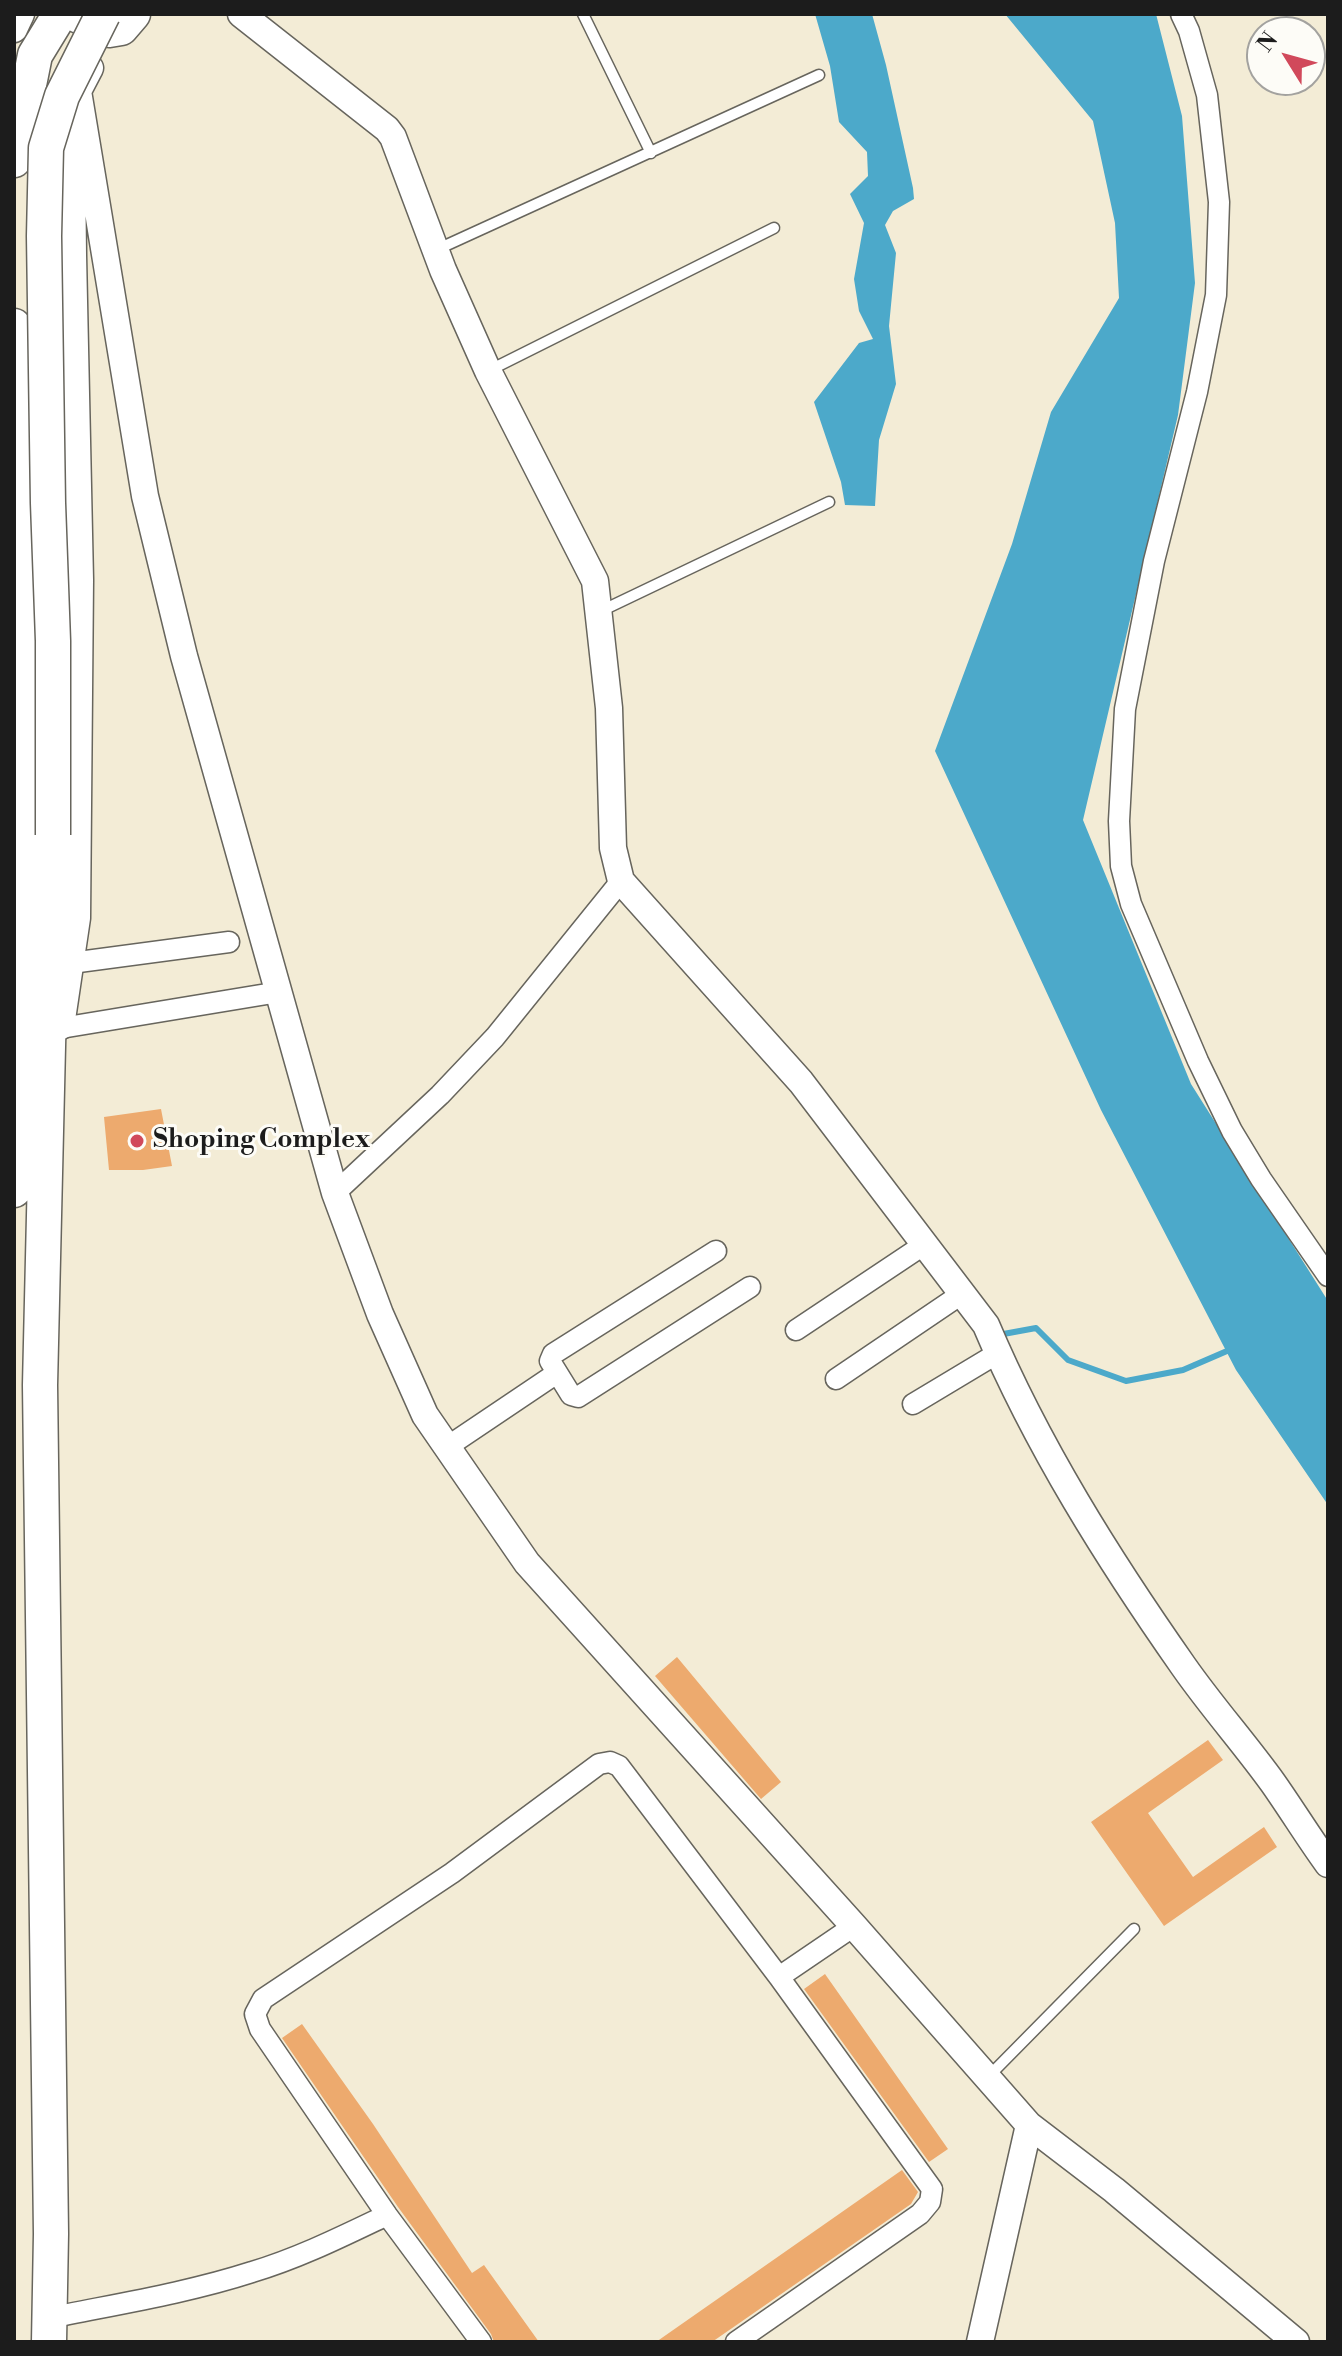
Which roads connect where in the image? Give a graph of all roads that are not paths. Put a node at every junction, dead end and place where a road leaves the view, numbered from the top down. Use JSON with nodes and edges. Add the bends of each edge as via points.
{"nodes":[{"id":1,"x":21,"y":14,"type":"edge"},
{"id":2,"x":60,"y":14,"type":"edge"},
{"id":3,"x":75,"y":14,"type":"edge"},
{"id":4,"x":241,"y":14,"type":"edge"},
{"id":5,"x":583,"y":14,"type":"edge"},
{"id":6,"x":1181,"y":14,"type":"edge"},
{"id":7,"x":115,"y":19,"type":"edge"},
{"id":8,"x":14,"y":29,"type":"edge"},
{"id":9,"x":819,"y":75,"type":"dead end"},
{"id":10,"x":78,"y":91,"type":"junction"},
{"id":11,"x":651,"y":153,"type":"junction"},
{"id":12,"x":14,"y":160,"type":"edge"},
{"id":13,"x":774,"y":228,"type":"dead end"},
{"id":14,"x":436,"y":250,"type":"junction"},
{"id":15,"x":14,"y":326,"type":"edge"},
{"id":16,"x":488,"y":371,"type":"junction"},
{"id":17,"x":829,"y":502,"type":"dead end"},
{"id":18,"x":599,"y":612,"type":"junction"},
{"id":19,"x":621,"y":881,"type":"junction"},
{"id":20,"x":229,"y":942,"type":"dead end"},
{"id":21,"x":71,"y":963,"type":"junction"},
{"id":22,"x":279,"y":992,"type":"junction"},
{"id":23,"x":61,"y":1028,"type":"junction"},
{"id":24,"x":47,"y":1122,"type":"junction"},
{"id":25,"x":14,"y":1190,"type":"edge"},
{"id":26,"x":335,"y":1193,"type":"junction"},
{"id":27,"x":925,"y":1244,"type":"junction"},
{"id":28,"x":716,"y":1251,"type":"dead end"},
{"id":29,"x":1328,"y":1276,"type":"edge"},
{"id":30,"x":750,"y":1287,"type":"dead end"},
{"id":31,"x":963,"y":1293,"type":"junction"},
{"id":32,"x":796,"y":1330,"type":"dead end"},
{"id":33,"x":998,"y":1353,"type":"junction"},
{"id":34,"x":557,"y":1373,"type":"junction"},
{"id":35,"x":836,"y":1379,"type":"dead end"},
{"id":36,"x":913,"y":1404,"type":"dead end"},
{"id":37,"x":447,"y":1447,"type":"junction"},
{"id":38,"x":1328,"y":1864,"type":"edge"},
{"id":39,"x":854,"y":1926,"type":"junction"},
{"id":40,"x":1134,"y":1929,"type":"dead end"},
{"id":41,"x":779,"y":1977,"type":"junction"},
{"id":42,"x":987,"y":2077,"type":"junction"},
{"id":43,"x":1029,"y":2125,"type":"junction"},
{"id":44,"x":387,"y":2215,"type":"junction"},
{"id":45,"x":49,"y":2330,"type":"edge"},
{"id":46,"x":481,"y":2342,"type":"edge"},
{"id":47,"x":736,"y":2342,"type":"edge"},
{"id":48,"x":980,"y":2342,"type":"edge"},
{"id":49,"x":1296,"y":2342,"type":"edge"}],
"edges":[{"from":1,"to":8,"type":"street"},
{"from":2,"to":12,"type":"highway","via":[[35,55]]},
{"from":3,"to":7,"type":"highway"},
{"from":4,"to":14,"type":"street","via":[[387,129]]},
{"from":5,"to":11,"type":"lane"},
{"from":6,"to":29,"type":"street","via":[[1207,95],[1219,202],[1216,295],[1125,709],[1121,866],[1137,919],[1232,1131]]},
{"from":7,"to":10,"type":"street"},
{"from":7,"to":24,"type":"highway","bridge":true,"via":[[62,96],[46,148],[53,641]]},
{"from":9,"to":11,"type":"lane"},
{"from":10,"to":21,"type":"street","via":[[72,166],[80,580],[78,887]]},
{"from":10,"to":22,"type":"street","via":[[145,496],[184,656]]},
{"from":11,"to":14,"type":"lane"},
{"from":13,"to":16,"type":"lane"},
{"from":14,"to":16,"type":"street"},
{"from":15,"to":25,"type":"highway","via":[[23,665]]},
{"from":16,"to":18,"type":"street","via":[[595,581]]},
{"from":17,"to":18,"type":"lane"},
{"from":18,"to":19,"type":"street","via":[[609,708],[613,848]]},
{"from":19,"to":26,"type":"street","via":[[495,1037]]},
{"from":19,"to":27,"type":"street","via":[[801,1082]]},
{"from":20,"to":21,"type":"street"},
{"from":21,"to":23,"type":"street"},
{"from":22,"to":23,"type":"street"},
{"from":22,"to":26,"type":"street"},
{"from":23,"to":24,"type":"street"},
{"from":24,"to":45,"type":"highway","via":[[40,1385]]},
{"from":26,"to":37,"type":"street","via":[[389,1336],[425,1415]]},
{"from":27,"to":31,"type":"street"},
{"from":27,"to":32,"type":"street"},
{"from":28,"to":34,"type":"street","via":[[553,1354],[550,1361]]},
{"from":30,"to":34,"type":"street","via":[[578,1397]]},
{"from":31,"to":33,"type":"street"},
{"from":31,"to":35,"type":"street"},
{"from":33,"to":36,"type":"street"},
{"from":33,"to":38,"type":"street","via":[[1059,1472],[1113,1559],[1184,1668]]},
{"from":34,"to":37,"type":"street"},
{"from":37,"to":39,"type":"street","via":[[527,1563]]},
{"from":39,"to":41,"type":"street"},
{"from":39,"to":42,"type":"street"},
{"from":40,"to":42,"type":"lane"},
{"from":41,"to":44,"type":"street","via":[[619,1766],[599,1764],[452,1873],[263,1999],[255,2014],[260,2029]]},
{"from":41,"to":47,"type":"street","via":[[932,2189],[920,2214]]},
{"from":42,"to":43,"type":"street"},
{"from":43,"to":48,"type":"street"},
{"from":43,"to":49,"type":"street"},
{"from":44,"to":45,"type":"street","via":[[253,2272]]},
{"from":44,"to":46,"type":"street"}]}
